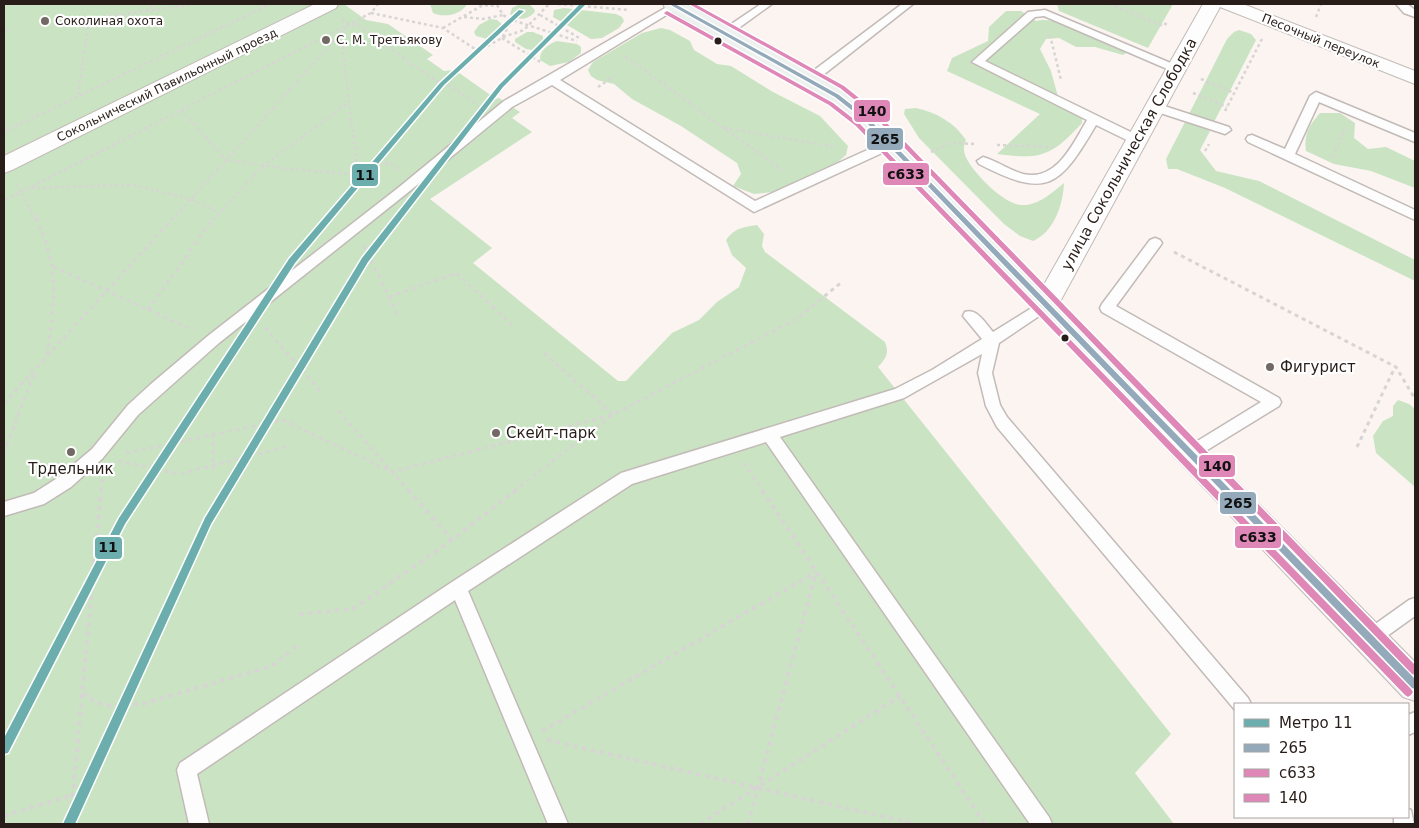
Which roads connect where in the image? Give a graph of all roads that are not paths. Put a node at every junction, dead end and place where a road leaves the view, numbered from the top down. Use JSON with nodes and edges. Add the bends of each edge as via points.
{"nodes":[{"id":1,"x":767,"y":4,"type":"edge"},
{"id":2,"x":908,"y":4,"type":"edge"},
{"id":3,"x":1212,"y":4,"type":"edge"},
{"id":4,"x":1227,"y":4,"type":"edge"},
{"id":5,"x":1401,"y":4,"type":"edge"},
{"id":6,"x":674,"y":5,"type":"edge"},
{"id":7,"x":335,"y":11,"type":"edge"},
{"id":8,"x":1415,"y":14,"type":"edge"},
{"id":9,"x":725,"y":33,"type":"junction"},
{"id":10,"x":1176,"y":69,"type":"junction"},
{"id":11,"x":556,"y":78,"type":"junction"},
{"id":12,"x":1415,"y":78,"type":"edge"},
{"id":13,"x":809,"y":80,"type":"junction"},
{"id":14,"x":1155,"y":107,"type":"junction"},
{"id":15,"x":1094,"y":119,"type":"junction"},
{"id":16,"x":1221,"y":129,"type":"road end"},
{"id":17,"x":1415,"y":138,"type":"edge"},
{"id":18,"x":1252,"y":139,"type":"dead end"},
{"id":19,"x":1137,"y":140,"type":"junction"},
{"id":20,"x":881,"y":149,"type":"junction"},
{"id":21,"x":1288,"y":156,"type":"junction"},
{"id":22,"x":983,"y":161,"type":"dead end"},
{"id":23,"x":4,"y":165,"type":"edge"},
{"id":24,"x":1415,"y":215,"type":"edge"},
{"id":25,"x":1155,"y":243,"type":"road end"},
{"id":26,"x":1046,"y":304,"type":"junction"},
{"id":27,"x":970,"y":316,"type":"dead end"},
{"id":28,"x":992,"y":341,"type":"junction"},
{"id":29,"x":769,"y":434,"type":"junction"},
{"id":30,"x":1191,"y":453,"type":"junction"},
{"id":31,"x":4,"y":509,"type":"edge"},
{"id":32,"x":458,"y":588,"type":"junction"},
{"id":33,"x":1414,"y":609,"type":"edge"},
{"id":34,"x":1370,"y":638,"type":"junction"},
{"id":35,"x":1415,"y":685,"type":"edge"},
{"id":36,"x":1241,"y":703,"type":"edge"},
{"id":37,"x":200,"y":824,"type":"edge"},
{"id":38,"x":558,"y":824,"type":"edge"},
{"id":39,"x":1042,"y":824,"type":"edge"}],
"edges":[{"from":1,"to":9,"type":"lane"},
{"from":2,"to":13,"type":"lane"},
{"from":3,"to":10,"type":"street","name":"улица Сокольническая Слободка"},
{"from":4,"to":12,"type":"street","name":"Песочный переулок"},
{"from":5,"to":8,"type":"lane"},
{"from":6,"to":9,"type":"main road"},
{"from":6,"to":11,"type":"lane"},
{"from":7,"to":23,"type":"street","name":"Сокольнический Павильонный проезд"},
{"from":9,"to":13,"type":"main road"},
{"from":10,"to":14,"type":"street","name":"улица Сокольническая Слободка"},
{"from":10,"to":15,"type":"lane","via":[[1045,13],[1032,14],[978,62]]},
{"from":11,"to":20,"type":"lane","via":[[754,207]]},
{"from":11,"to":31,"type":"lane","via":[[508,104],[397,187],[355,228],[214,339],[133,410],[100,456],[38,499]]},
{"from":13,"to":20,"type":"main road","via":[[852,106]]},
{"from":14,"to":16,"type":"lane"},
{"from":14,"to":19,"type":"street","name":"улица Сокольническая Слободка"},
{"from":15,"to":19,"type":"lane"},
{"from":15,"to":22,"type":"lane","via":[[1059,172],[1046,179],[1028,180],[1009,175]]},
{"from":17,"to":21,"type":"lane","via":[[1316,96]]},
{"from":18,"to":21,"type":"lane"},
{"from":19,"to":26,"type":"street","name":"улица Сокольническая Слободка"},
{"from":20,"to":26,"type":"main road"},
{"from":21,"to":24,"type":"lane"},
{"from":25,"to":30,"type":"lane","via":[[1107,308],[1274,402]]},
{"from":26,"to":28,"type":"lane"},
{"from":26,"to":30,"type":"main road"},
{"from":27,"to":28,"type":"lane"},
{"from":28,"to":29,"type":"lane","via":[[934,377],[899,394]]},
{"from":28,"to":36,"type":"lane","via":[[985,374],[993,406],[1002,422]]},
{"from":29,"to":32,"type":"lane","via":[[627,478]]},
{"from":29,"to":39,"type":"lane"},
{"from":30,"to":34,"type":"main road"},
{"from":32,"to":37,"type":"lane","via":[[187,770]]},
{"from":32,"to":38,"type":"lane"},
{"from":33,"to":34,"type":"lane"},
{"from":34,"to":35,"type":"main road"}]}
